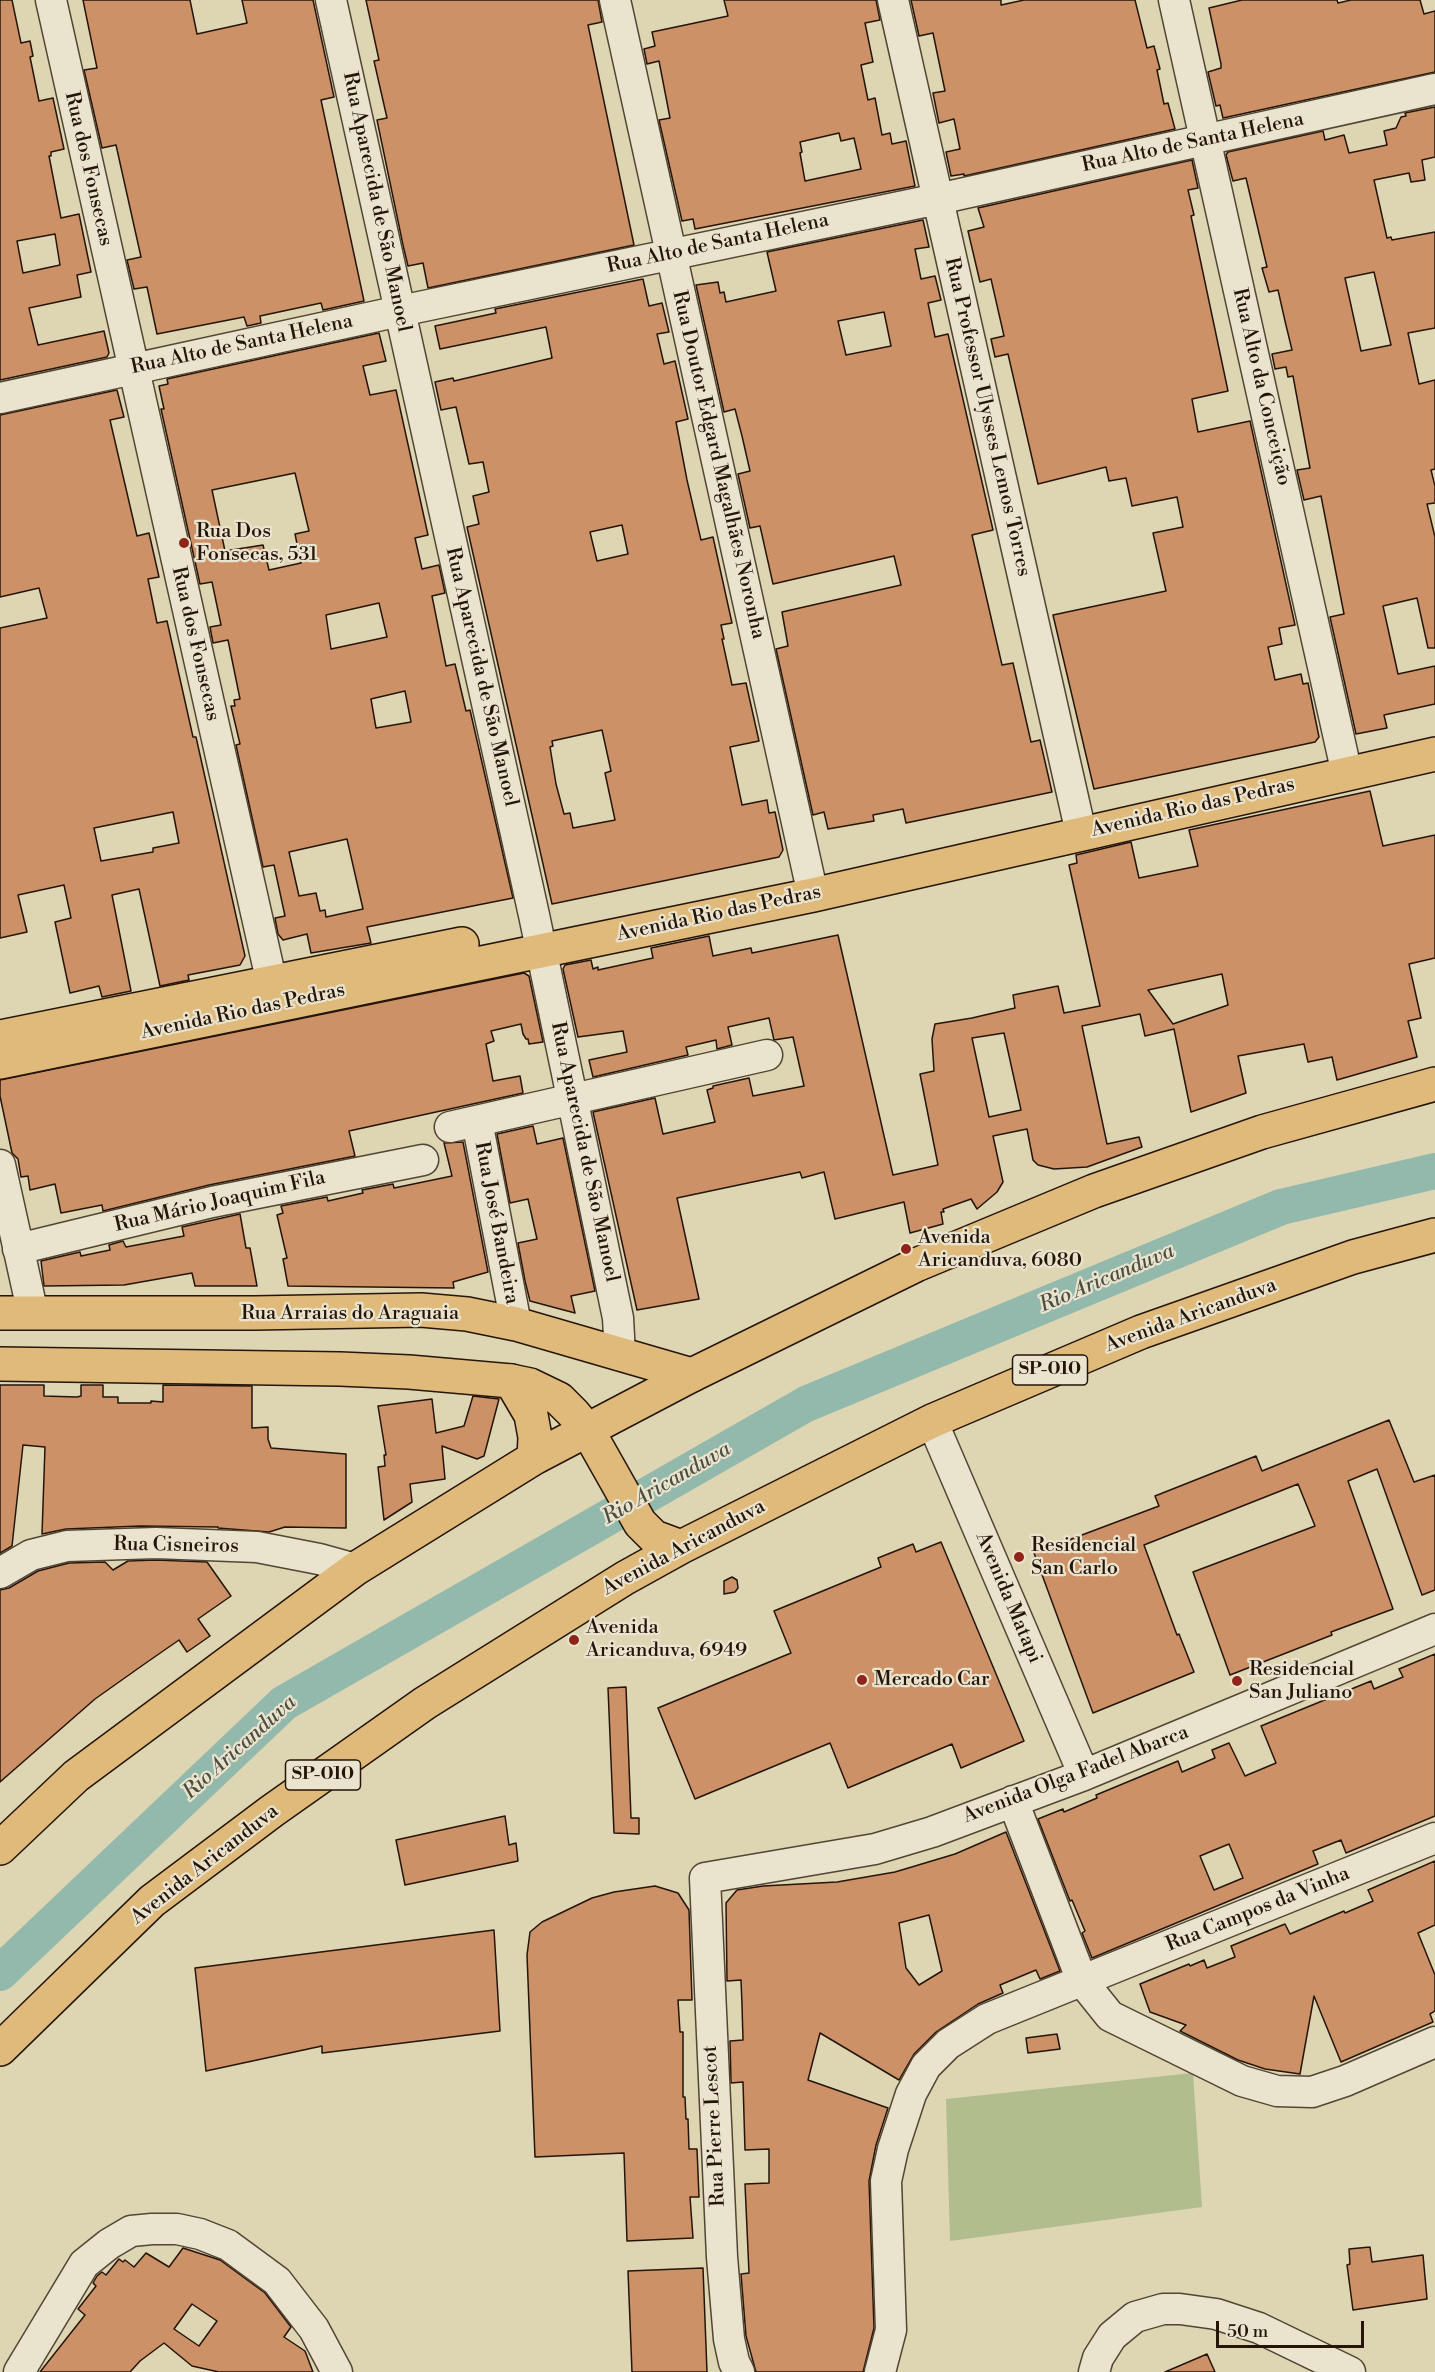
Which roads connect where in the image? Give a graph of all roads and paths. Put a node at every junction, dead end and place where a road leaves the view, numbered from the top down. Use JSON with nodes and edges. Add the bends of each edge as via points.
{"nodes":[{"id":1,"x":51,"y":0,"type":"edge"},
{"id":2,"x":331,"y":0,"type":"edge"},
{"id":3,"x":615,"y":0,"type":"edge"},
{"id":4,"x":893,"y":0,"type":"edge"},
{"id":5,"x":1174,"y":0,"type":"edge"},
{"id":6,"x":1435,"y":89,"type":"edge"},
{"id":7,"x":1206,"y":140,"type":"junction"},
{"id":8,"x":938,"y":199,"type":"junction"},
{"id":9,"x":671,"y":254,"type":"junction"},
{"id":10,"x":400,"y":311,"type":"junction"},
{"id":11,"x":133,"y":369,"type":"junction"},
{"id":12,"x":0,"y":398,"type":"edge"},
{"id":13,"x":1435,"y":737,"type":"edge"},
{"id":14,"x":1435,"y":754,"type":"edge"},
{"id":15,"x":1345,"y":766,"type":"junction"},
{"id":16,"x":1079,"y":824,"type":"junction"},
{"id":17,"x":811,"y":884,"type":"junction"},
{"id":18,"x":540,"y":940,"type":"junction"},
{"id":19,"x":274,"y":994,"type":"junction"},
{"id":20,"x":0,"y":1037,"type":"edge"},
{"id":21,"x":767,"y":1055,"type":"dead end"},
{"id":22,"x":0,"y":1062,"type":"edge"},
{"id":23,"x":1435,"y":1083,"type":"edge"},
{"id":24,"x":573,"y":1099,"type":"junction"},
{"id":25,"x":423,"y":1160,"type":"dead end"},
{"id":26,"x":0,"y":1165,"type":"edge"},
{"id":27,"x":1435,"y":1235,"type":"edge"},
{"id":28,"x":18,"y":1250,"type":"junction"},
{"id":29,"x":0,"y":1313,"type":"edge"},
{"id":30,"x":33,"y":1314,"type":"junction"},
{"id":31,"x":516,"y":1324,"type":"junction"},
{"id":32,"x":620,"y":1355,"type":"junction"},
{"id":33,"x":0,"y":1364,"type":"edge"},
{"id":34,"x":692,"y":1375,"type":"junction"},
{"id":35,"x":511,"y":1381,"type":"junction"},
{"id":36,"x":932,"y":1421,"type":"junction"},
{"id":37,"x":588,"y":1431,"type":"junction"},
{"id":38,"x":534,"y":1458,"type":"junction"},
{"id":39,"x":681,"y":1547,"type":"junction"},
{"id":40,"x":355,"y":1569,"type":"junction"},
{"id":41,"x":0,"y":1573,"type":"edge"},
{"id":42,"x":1435,"y":1629,"type":"edge"},
{"id":43,"x":1084,"y":1775,"type":"junction"},
{"id":44,"x":1013,"y":1802,"type":"junction"},
{"id":45,"x":1435,"y":1838,"type":"edge"},
{"id":46,"x":0,"y":1848,"type":"edge"},
{"id":47,"x":705,"y":1878,"type":"joint"},
{"id":48,"x":1082,"y":1981,"type":"junction"},
{"id":49,"x":1435,"y":2042,"type":"edge"},
{"id":50,"x":0,"y":2049,"type":"edge"},
{"id":51,"x":19,"y":2372,"type":"edge"},
{"id":52,"x":337,"y":2372,"type":"edge"},
{"id":53,"x":739,"y":2372,"type":"edge"},
{"id":54,"x":880,"y":2372,"type":"edge"},
{"id":55,"x":1094,"y":2372,"type":"edge"},
{"id":56,"x":1350,"y":2372,"type":"edge"}],
"edges":[{"from":1,"to":11,"type":"street","name":"Rua dos Fonsecas"},
{"from":2,"to":10,"type":"street","name":"Rua Aparecida de São Manoel"},
{"from":3,"to":9,"type":"street","name":"Rua Doutor Edgard Magalhães Noronha"},
{"from":4,"to":8,"type":"street","name":"Rua Professor Ulysses Lemos Torres"},
{"from":5,"to":7,"type":"street","name":"Rua Alto da Conceição"},
{"from":6,"to":7,"type":"street","name":"Rua Alto de Santa Helena"},
{"from":7,"to":8,"type":"street","name":"Rua Alto de Santa Helena"},
{"from":7,"to":15,"type":"street","name":"Rua Alto da Conceição"},
{"from":8,"to":9,"type":"street","name":"Rua Alto de Santa Helena"},
{"from":8,"to":16,"type":"street","name":"Rua Professor Ulysses Lemos Torres"},
{"from":9,"to":10,"type":"street","name":"Rua Alto de Santa Helena"},
{"from":9,"to":17,"type":"street","name":"Rua Doutor Edgard Magalhães Noronha"},
{"from":10,"to":11,"type":"street","name":"Rua Alto de Santa Helena"},
{"from":10,"to":18,"type":"street","name":"Rua Aparecida de São Manoel"},
{"from":11,"to":12,"type":"street","name":"Rua Alto de Santa Helena"},
{"from":11,"to":19,"type":"street","name":"Rua dos Fonsecas"},
{"from":13,"to":15,"type":"main road","name":"Avenida Rio das Pedras"},
{"from":14,"to":15,"type":"main road","name":"Avenida Rio das Pedras"},
{"from":15,"to":16,"type":"main road","name":"Avenida Rio das Pedras"},
{"from":16,"to":17,"type":"main road","name":"Avenida Rio das Pedras"},
{"from":17,"to":18,"type":"main road","name":"Avenida Rio das Pedras"},
{"from":18,"to":19,"type":"main road","name":"Avenida Rio das Pedras"},
{"from":18,"to":24,"type":"street","name":"Rua Aparecida de São Manoel"},
{"from":19,"to":20,"type":"main road","name":"Avenida Rio das Pedras"},
{"from":19,"to":22,"type":"main road","name":"Avenida Rio das Pedras"},
{"from":21,"to":24,"type":"street"},
{"from":23,"to":34,"type":"main road","via":[[1262,1132],[1094,1191],[916,1265]]},
{"from":24,"to":31,"type":"street","name":"Rua José Bandeira","via":[[463,1124]]},
{"from":24,"to":32,"type":"street","name":"Rua Aparecida de São Manoel","via":[[618,1318]]},
{"from":25,"to":28,"type":"street","name":"Rua Mário Joaquim Fila","via":[[212,1202]]},
{"from":26,"to":28,"type":"street"},
{"from":27,"to":36,"type":"main road","name":"Avenida Aricanduva","number":"SP-010","via":[[1353,1257],[1141,1332]]},
{"from":28,"to":30,"type":"street"},
{"from":29,"to":30,"type":"main road","name":"Rua Arraias do Araguaia"},
{"from":30,"to":31,"type":"main road","name":"Rua Arraias do Araguaia","via":[[422,1310]]},
{"from":31,"to":32,"type":"main road","name":"Rua Arraias do Araguaia"},
{"from":32,"to":34,"type":"main road","name":"Rua Arraias do Araguaia"},
{"from":33,"to":35,"type":"main road","via":[[340,1369]]},
{"from":34,"to":37,"type":"main road"},
{"from":35,"to":37,"type":"main road","via":[[544,1390],[559,1399]]},
{"from":35,"to":38,"type":"main road","via":[[531,1415]]},
{"from":36,"to":39,"type":"main road","name":"Avenida Aricanduva","number":"SP-010"},
{"from":36,"to":43,"type":"street","name":"Avenida Matapi"},
{"from":37,"to":38,"type":"main road"},
{"from":37,"to":39,"type":"main road","via":[[640,1523],[654,1537]]},
{"from":38,"to":40,"type":"main road"},
{"from":39,"to":50,"type":"main road","name":"Avenida Aricanduva","number":"SP-010","via":[[425,1703],[263,1818],[152,1901]]},
{"from":40,"to":41,"type":"street","name":"Rua Cisneiros","via":[[257,1547],[156,1543],[67,1546],[31,1555]]},
{"from":40,"to":46,"type":"main road","via":[[76,1776]]},
{"from":42,"to":43,"type":"street","name":"Avenida Olga Fadel Abarca"},
{"from":43,"to":44,"type":"street","name":"Avenida Olga Fadel Abarca"},
{"from":44,"to":47,"type":"street","name":"Avenida Olga Fadel Abarca","via":[[875,1849]]},
{"from":44,"to":48,"type":"street"},
{"from":45,"to":48,"type":"street","name":"Rua Campos da Vinha"},
{"from":47,"to":53,"type":"street","name":"Rua Pierre Lescot","via":[[722,2258],[729,2339]]},
{"from":48,"to":49,"type":"street","via":[[1110,2016],[1242,2081],[1277,2091],[1312,2092],[1345,2082]]},
{"from":48,"to":54,"type":"street","via":[[987,2019],[948,2044],[926,2066],[911,2094],[886,2181],[891,2330]]},
{"from":51,"to":52,"type":"street","via":[[84,2264],[131,2231],[177,2229],[228,2245],[277,2281],[314,2329]]},
{"from":55,"to":56,"type":"street","via":[[1112,2336],[1135,2317],[1180,2308],[1216,2314],[1259,2328]]}]}
